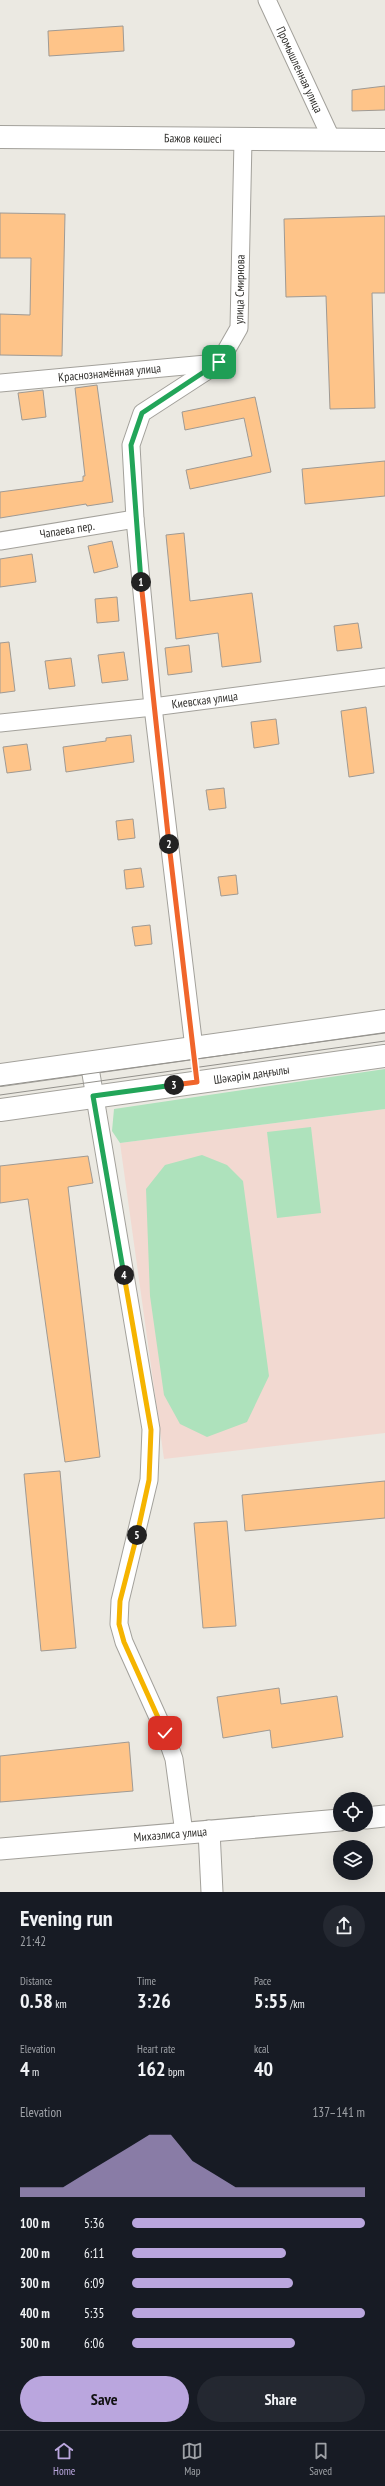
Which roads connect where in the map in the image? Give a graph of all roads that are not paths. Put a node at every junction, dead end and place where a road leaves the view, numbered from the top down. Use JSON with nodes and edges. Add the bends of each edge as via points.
{"nodes":[{"id":1,"x":267,"y":0,"type":"edge"},
{"id":2,"x":0,"y":137,"type":"edge"},
{"id":3,"x":243,"y":140,"type":"junction"},
{"id":4,"x":332,"y":140,"type":"junction"},
{"id":5,"x":385,"y":140,"type":"edge"},
{"id":6,"x":219,"y":362,"type":"junction"},
{"id":7,"x":0,"y":383,"type":"edge"},
{"id":8,"x":134,"y":519,"type":"junction"},
{"id":9,"x":0,"y":541,"type":"edge"},
{"id":10,"x":385,"y":677,"type":"edge"},
{"id":11,"x":153,"y":707,"type":"junction"},
{"id":12,"x":0,"y":723,"type":"edge"},
{"id":13,"x":385,"y":1021,"type":"edge"},
{"id":14,"x":194,"y":1048,"type":"junction"},
{"id":15,"x":385,"y":1056,"type":"edge"},
{"id":16,"x":89,"y":1062,"type":"junction"},
{"id":17,"x":0,"y":1075,"type":"edge"},
{"id":18,"x":197,"y":1082,"type":"junction"},
{"id":19,"x":93,"y":1096,"type":"junction"},
{"id":20,"x":0,"y":1110,"type":"edge"},
{"id":21,"x":385,"y":1816,"type":"edge"},
{"id":22,"x":373,"y":1817,"type":"edge"},
{"id":23,"x":333,"y":1821,"type":"edge"},
{"id":24,"x":209,"y":1831,"type":"junction"},
{"id":25,"x":184,"y":1833,"type":"junction"},
{"id":26,"x":0,"y":1849,"type":"edge"},
{"id":27,"x":212,"y":1892,"type":"edge"}],
"edges":[{"from":1,"to":4,"type":"street","name":"Промышленная улица"},
{"from":2,"to":3,"type":"main road","name":"Бажов көшесі"},
{"from":3,"to":4,"type":"main road","name":"Бажов көшесі"},
{"from":3,"to":6,"type":"street","name":"улица Смирнова","via":[[239,328]]},
{"from":4,"to":5,"type":"main road","name":"Бажов көшесі"},
{"from":6,"to":7,"type":"street","name":"Краснознамённая улица"},
{"from":6,"to":8,"type":"street","name":"улица Смирнова","via":[[142,413],[131,445]]},
{"from":8,"to":9,"type":"street","name":"Чапаева пер."},
{"from":8,"to":11,"type":"street","name":"улица Смирнова"},
{"from":10,"to":11,"type":"street","name":"Киевская улица"},
{"from":11,"to":12,"type":"street","name":"Киевская улица"},
{"from":11,"to":14,"type":"street","name":"улица Смирнова"},
{"from":13,"to":14,"type":"main road"},
{"from":14,"to":16,"type":"main road"},
{"from":14,"to":18,"type":"main road","name":"улица Смирнова"},
{"from":15,"to":18,"type":"main road","name":"Шәкәрім даңғылы"},
{"from":16,"to":17,"type":"main road"},
{"from":16,"to":19,"type":"street"},
{"from":18,"to":19,"type":"main road","name":"Шәкәрім даңғылы"},
{"from":19,"to":20,"type":"main road","name":"Шәкәрім даңғылы"},
{"from":19,"to":25,"type":"street","via":[[151,1430],[149,1480],[120,1601],[119,1624],[124,1642],[174,1759]]},
{"from":21,"to":22,"type":"street"},
{"from":23,"to":24,"type":"street","name":"Михаэлиса улица"},
{"from":24,"to":25,"type":"street","name":"Михаэлиса улица"},
{"from":24,"to":27,"type":"street"},
{"from":25,"to":26,"type":"street","name":"Михаэлиса улица"}]}
